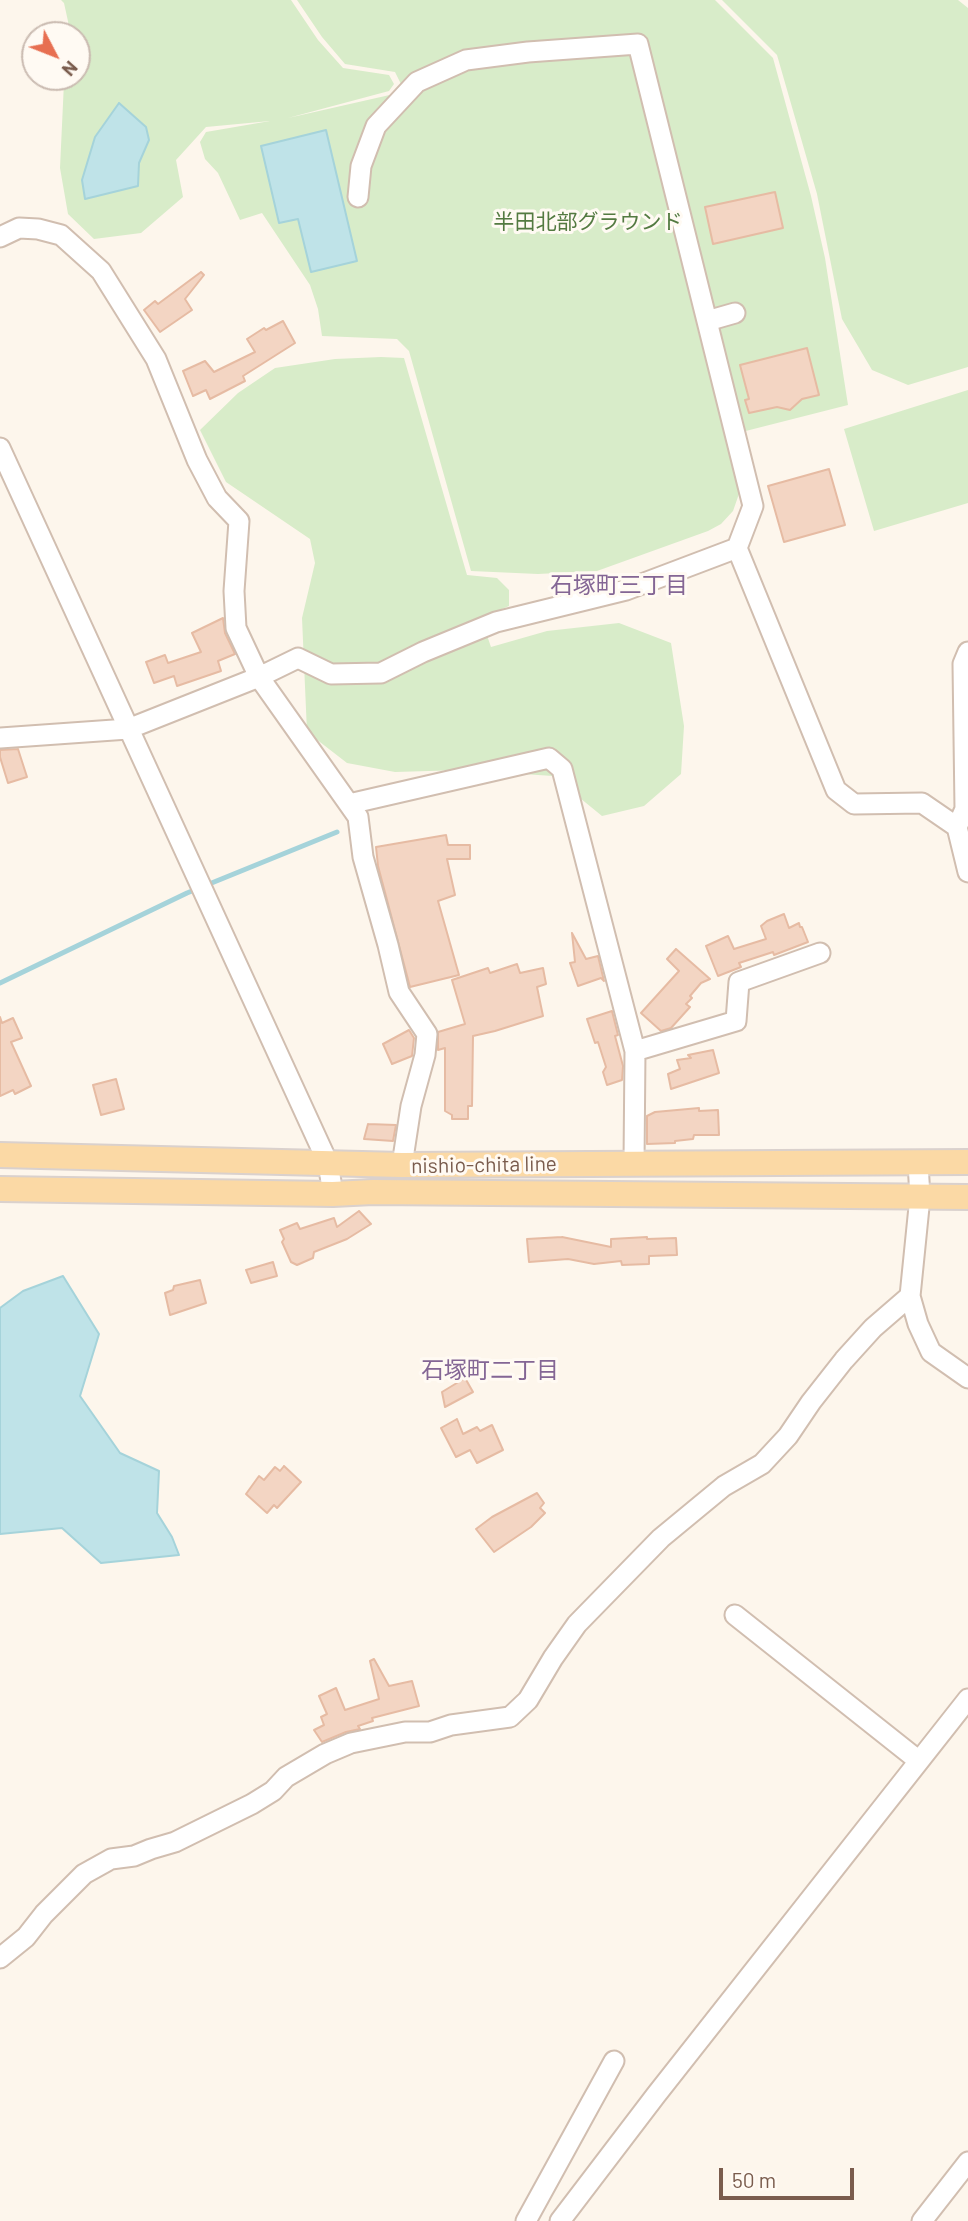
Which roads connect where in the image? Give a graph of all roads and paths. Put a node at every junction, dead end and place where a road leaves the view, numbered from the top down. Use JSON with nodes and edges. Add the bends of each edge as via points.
{"nodes":[{"id":1,"x":358,"y":197,"type":"dead end"},
{"id":2,"x":0,"y":237,"type":"edge"},
{"id":3,"x":735,"y":313,"type":"dead end"},
{"id":4,"x":707,"y":321,"type":"junction"},
{"id":5,"x":0,"y":448,"type":"edge"},
{"id":6,"x":737,"y":548,"type":"junction"},
{"id":7,"x":968,"y":652,"type":"edge"},
{"id":8,"x":259,"y":677,"type":"junction"},
{"id":9,"x":128,"y":729,"type":"junction"},
{"id":10,"x":0,"y":738,"type":"edge"},
{"id":11,"x":349,"y":804,"type":"junction"},
{"id":12,"x":957,"y":827,"type":"junction"},
{"id":13,"x":968,"y":872,"type":"edge"},
{"id":14,"x":820,"y":953,"type":"dead end"},
{"id":15,"x":635,"y":1051,"type":"junction"},
{"id":16,"x":0,"y":1156,"type":"edge"},
{"id":17,"x":328,"y":1163,"type":"junction"},
{"id":18,"x":634,"y":1163,"type":"junction"},
{"id":19,"x":918,"y":1163,"type":"junction"},
{"id":20,"x":968,"y":1163,"type":"edge"},
{"id":21,"x":402,"y":1166,"type":"junction"},
{"id":22,"x":0,"y":1189,"type":"edge"},
{"id":23,"x":333,"y":1194,"type":"junction"},
{"id":24,"x":919,"y":1197,"type":"junction"},
{"id":25,"x":968,"y":1197,"type":"edge"},
{"id":26,"x":910,"y":1296,"type":"junction"},
{"id":27,"x":968,"y":1378,"type":"edge"},
{"id":28,"x":735,"y":1615,"type":"dead end"},
{"id":29,"x":968,"y":1699,"type":"edge"},
{"id":30,"x":919,"y":1761,"type":"junction"},
{"id":31,"x":0,"y":1958,"type":"edge"},
{"id":32,"x":614,"y":2061,"type":"dead end"},
{"id":33,"x":968,"y":2162,"type":"edge"},
{"id":34,"x":526,"y":2221,"type":"edge"},
{"id":35,"x":561,"y":2221,"type":"edge"},
{"id":36,"x":922,"y":2221,"type":"edge"}],
"edges":[{"from":1,"to":4,"type":"street","via":[[361,166],[376,126],[417,82],[466,60],[638,44]]},
{"from":2,"to":8,"type":"street","via":[[19,229],[61,236],[101,271],[156,359],[197,460],[217,498],[239,522],[233,592],[236,628]]},
{"from":3,"to":4,"type":"street"},
{"from":4,"to":6,"type":"street","via":[[753,506]]},
{"from":5,"to":9,"type":"street"},
{"from":6,"to":8,"type":"street","via":[[626,590],[496,622],[381,673],[331,674],[298,658]]},
{"from":6,"to":12,"type":"street","via":[[836,790],[854,804],[922,803]]},
{"from":7,"to":12,"type":"street","via":[[963,664],[965,809]]},
{"from":8,"to":9,"type":"street"},
{"from":8,"to":11,"type":"street"},
{"from":9,"to":10,"type":"street"},
{"from":9,"to":17,"type":"street"},
{"from":11,"to":15,"type":"street","via":[[550,758],[562,769]]},
{"from":11,"to":21,"type":"street","via":[[358,817],[363,857],[399,992],[427,1034]]},
{"from":12,"to":13,"type":"street"},
{"from":14,"to":15,"type":"street","via":[[739,982],[736,1021]]},
{"from":15,"to":18,"type":"street"},
{"from":16,"to":17,"type":"main road","name":"nishio-chita line"},
{"from":17,"to":21,"type":"main road","name":"nishio-chita line"},
{"from":17,"to":23,"type":"street"},
{"from":18,"to":19,"type":"main road","name":"nishio-chita line"},
{"from":18,"to":21,"type":"main road","name":"nishio-chita line"},
{"from":19,"to":20,"type":"main road","name":"nishio-chita line"},
{"from":19,"to":24,"type":"street"},
{"from":22,"to":23,"type":"main road","name":"nishio-chita line"},
{"from":23,"to":24,"type":"main road","name":"nishio-chita line"},
{"from":24,"to":25,"type":"main road","name":"nishio-chita line"},
{"from":24,"to":26,"type":"street"},
{"from":26,"to":27,"type":"street","via":[[931,1352]]},
{"from":26,"to":31,"type":"street","via":[[844,1360],[762,1464],[724,1486],[661,1538],[578,1624],[528,1700],[510,1717],[430,1732],[405,1732],[351,1743],[325,1754],[252,1804],[175,1842],[111,1859],[84,1874],[26,1937]]},
{"from":28,"to":30,"type":"street"},
{"from":29,"to":30,"type":"street"},
{"from":30,"to":35,"type":"street"},
{"from":32,"to":34,"type":"street"},
{"from":33,"to":36,"type":"street"}]}
